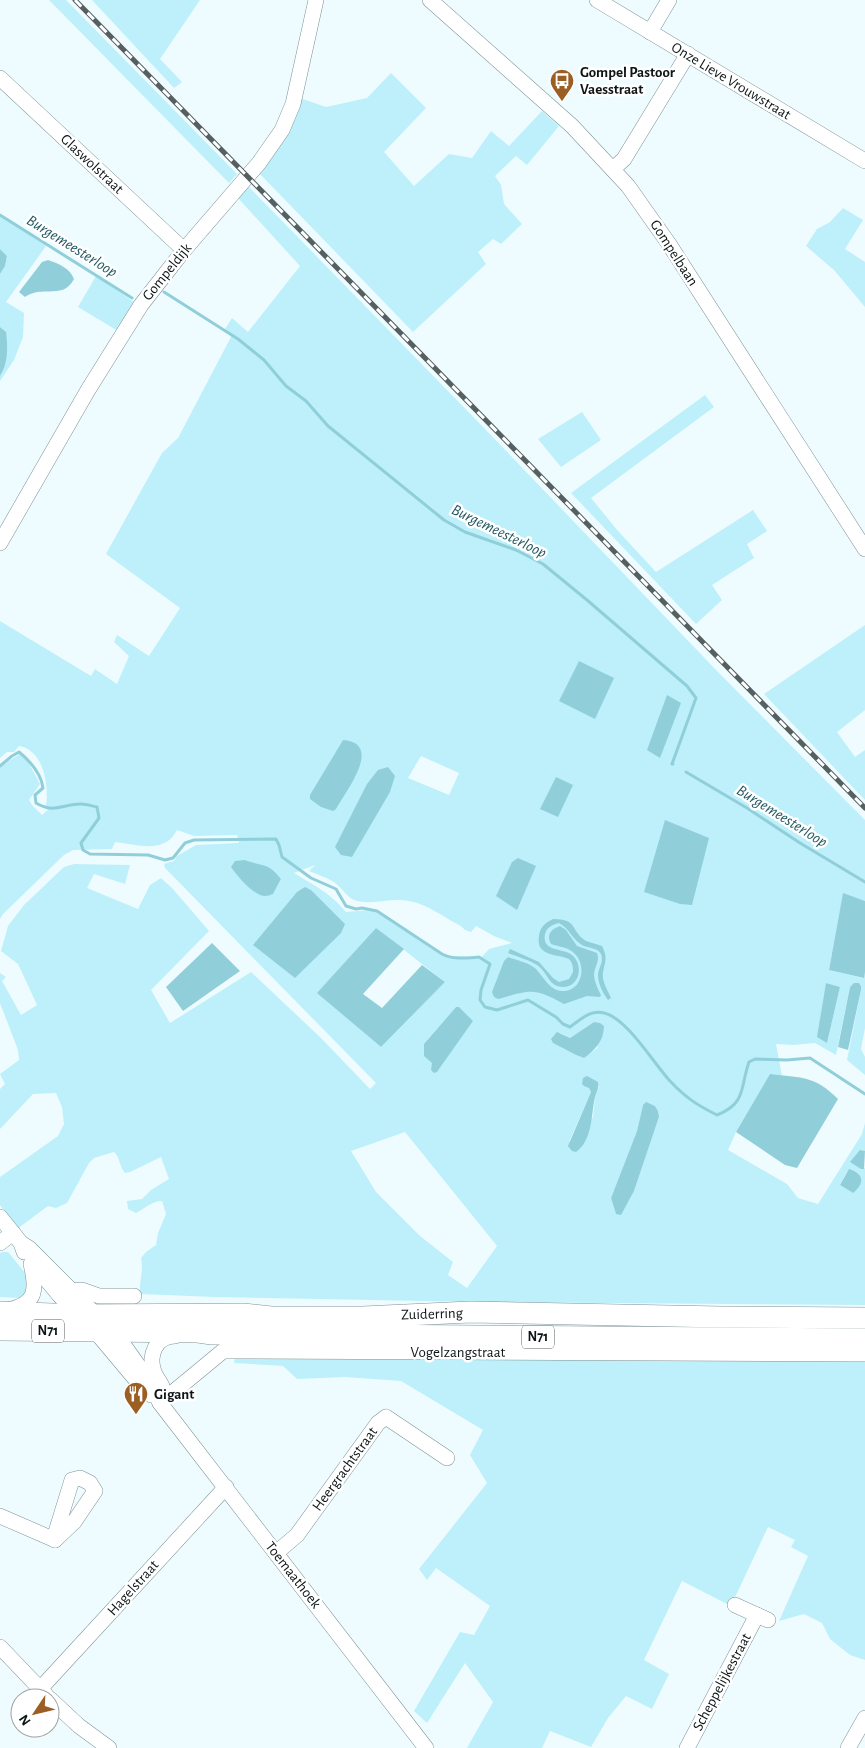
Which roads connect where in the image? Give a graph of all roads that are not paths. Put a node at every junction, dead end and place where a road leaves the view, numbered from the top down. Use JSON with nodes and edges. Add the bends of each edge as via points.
{"nodes":[{"id":1,"x":316,"y":0,"type":"edge"},
{"id":2,"x":430,"y":0,"type":"edge"},
{"id":3,"x":597,"y":0,"type":"edge"},
{"id":4,"x":669,"y":0,"type":"edge"},
{"id":5,"x":650,"y":32,"type":"junction"},
{"id":6,"x":688,"y":54,"type":"junction"},
{"id":7,"x":0,"y":78,"type":"edge"},
{"id":8,"x":865,"y":161,"type":"edge"},
{"id":9,"x":613,"y":169,"type":"junction"},
{"id":10,"x":184,"y":250,"type":"junction"},
{"id":11,"x":0,"y":543,"type":"edge"},
{"id":12,"x":865,"y":549,"type":"edge"},
{"id":13,"x":0,"y":1217,"type":"edge"},
{"id":14,"x":17,"y":1238,"type":"junction"},
{"id":15,"x":0,"y":1243,"type":"edge"},
{"id":16,"x":30,"y":1260,"type":"junction"},
{"id":17,"x":72,"y":1292,"type":"junction"},
{"id":18,"x":134,"y":1296,"type":"dead end"},
{"id":19,"x":0,"y":1312,"type":"edge"},
{"id":20,"x":865,"y":1318,"type":"edge"},
{"id":21,"x":95,"y":1323,"type":"junction"},
{"id":22,"x":0,"y":1330,"type":"edge"},
{"id":23,"x":212,"y":1334,"type":"junction"},
{"id":24,"x":865,"y":1339,"type":"edge"},
{"id":25,"x":865,"y":1354,"type":"edge"},
{"id":26,"x":160,"y":1402,"type":"junction"},
{"id":27,"x":447,"y":1458,"type":"dead end"},
{"id":28,"x":226,"y":1487,"type":"junction"},
{"id":29,"x":0,"y":1516,"type":"edge"},
{"id":30,"x":55,"y":1540,"type":"dead end"},
{"id":31,"x":276,"y":1553,"type":"junction"},
{"id":32,"x":735,"y":1605,"type":"dead end"},
{"id":33,"x":0,"y":1647,"type":"edge"},
{"id":34,"x":39,"y":1688,"type":"edge"},
{"id":35,"x":52,"y":1688,"type":"edge"},
{"id":36,"x":60,"y":1709,"type":"edge"},
{"id":37,"x":865,"y":1718,"type":"edge"},
{"id":38,"x":109,"y":1748,"type":"edge"},
{"id":39,"x":426,"y":1748,"type":"edge"},
{"id":40,"x":688,"y":1748,"type":"edge"},
{"id":41,"x":848,"y":1748,"type":"edge"}],
"edges":[{"from":1,"to":10,"type":"street","name":"Gompeldijk","via":[[293,104],[282,130]]},
{"from":2,"to":9,"type":"street","name":"Gompelbaan","via":[[572,126]]},
{"from":3,"to":5,"type":"street","name":"Onze Lieve Vrouwstraat"},
{"from":4,"to":5,"type":"street"},
{"from":5,"to":6,"type":"street","name":"Onze Lieve Vrouwstraat"},
{"from":6,"to":8,"type":"street","name":"Onze Lieve Vrouwstraat"},
{"from":6,"to":9,"type":"street","via":[[624,159]]},
{"from":7,"to":10,"type":"street","name":"Glaswolstraat"},
{"from":9,"to":12,"type":"street","name":"Gompelbaan","via":[[668,244]]},
{"from":10,"to":11,"type":"street","name":"Gompeldijk","via":[[141,305]]},
{"from":13,"to":14,"type":"street","name":"Toemaathoek"},
{"from":14,"to":15,"type":"street"},
{"from":14,"to":16,"type":"street","name":"Toemaathoek"},
{"from":14,"to":17,"type":"street","name":"Toemaathoek"},
{"from":16,"to":19,"type":"street","name":"Toemaathoek","via":[[36,1287],[30,1300],[18,1308]]},
{"from":16,"to":21,"type":"street","name":"Toemaathoek","via":[[59,1295]]},
{"from":17,"to":18,"type":"street","via":[[82,1290],[99,1296]]},
{"from":17,"to":21,"type":"street","name":"Toemaathoek"},
{"from":19,"to":21,"type":"highway","name":"Zuiderring","number":"N71"},
{"from":20,"to":21,"type":"highway","name":"Zuiderring","number":"N71","via":[[470,1312],[362,1317],[243,1314]]},
{"from":21,"to":22,"type":"highway","name":"Zuiderring","number":"N71"},
{"from":21,"to":23,"type":"highway","name":"Zuiderring","number":"N71"},
{"from":21,"to":26,"type":"street","name":"Toemaathoek","via":[[135,1359]]},
{"from":23,"to":24,"type":"highway","name":"Zuiderring","number":"N71"},
{"from":23,"to":26,"type":"street","via":[[169,1336],[158,1341],[152,1361],[162,1386]]},
{"from":25,"to":26,"type":"street","name":"Vogelzangstraat","via":[[232,1350],[223,1351]]},
{"from":26,"to":28,"type":"street","name":"Toemaathoek"},
{"from":27,"to":31,"type":"street","name":"Heergrachtstraat","via":[[386,1417],[378,1423],[297,1535]]},
{"from":28,"to":31,"type":"street","name":"Toemaathoek"},
{"from":28,"to":35,"type":"street","name":"Hagelstraat"},
{"from":29,"to":30,"type":"street"},
{"from":31,"to":39,"type":"street","name":"Toemaathoek"},
{"from":32,"to":40,"type":"street","name":"Scheppelijkestraat","via":[[763,1618]]},
{"from":33,"to":34,"type":"street"},
{"from":36,"to":38,"type":"street"},
{"from":37,"to":41,"type":"street"}]}
